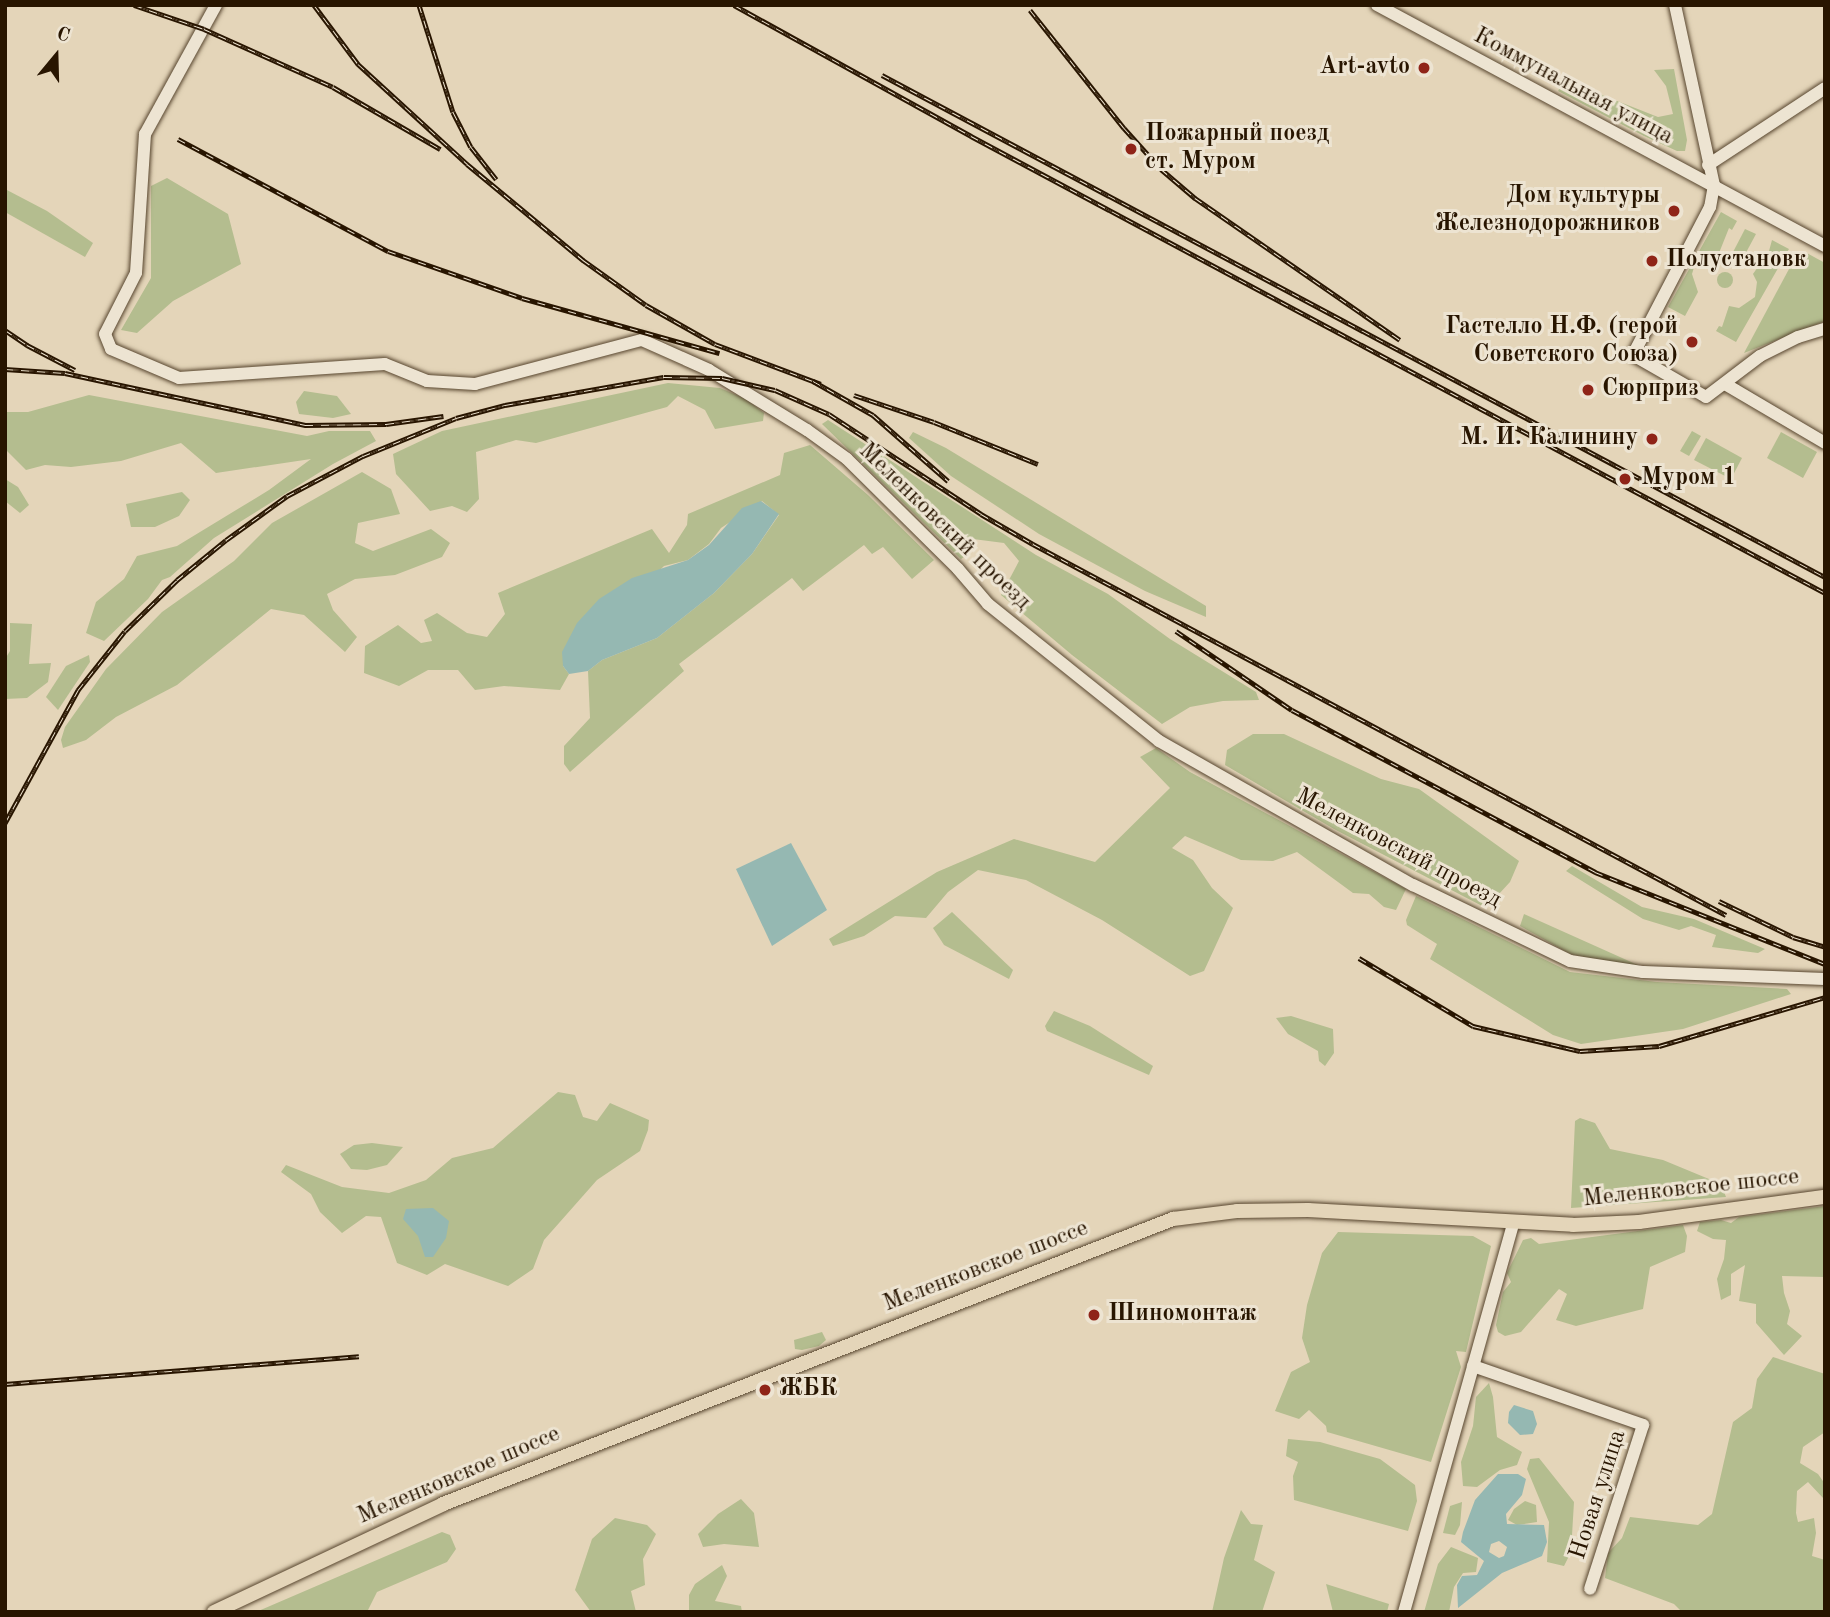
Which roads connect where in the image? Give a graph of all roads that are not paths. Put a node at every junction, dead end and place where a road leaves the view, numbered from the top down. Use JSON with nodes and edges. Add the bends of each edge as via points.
{"nodes":[{"id":1,"x":216,"y":5,"type":"edge"},
{"id":2,"x":1377,"y":5,"type":"edge"},
{"id":3,"x":1675,"y":5,"type":"edge"},
{"id":4,"x":1825,"y":88,"type":"edge"},
{"id":5,"x":1708,"y":165,"type":"junction"},
{"id":6,"x":1714,"y":185,"type":"junction"},
{"id":7,"x":1825,"y":246,"type":"edge"},
{"id":8,"x":1825,"y":329,"type":"edge"},
{"id":9,"x":1725,"y":384,"type":"junction"},
{"id":10,"x":1825,"y":443,"type":"edge"},
{"id":11,"x":1825,"y":979,"type":"edge"},
{"id":12,"x":1825,"y":1197,"type":"edge"},
{"id":13,"x":1513,"y":1224,"type":"junction"},
{"id":14,"x":1473,"y":1366,"type":"junction"},
{"id":15,"x":1590,"y":1589,"type":"dead end"},
{"id":16,"x":214,"y":1612,"type":"edge"},
{"id":17,"x":1404,"y":1612,"type":"edge"}],
"edges":[{"from":1,"to":11,"type":"street","name":"Меленковский проезд","via":[[145,134],[136,272],[105,334],[111,349],[179,378],[385,364],[427,382],[475,384],[642,340],[709,370],[807,430],[846,460],[988,604],[1159,741],[1413,886],[1570,961],[1643,972]]},
{"from":2,"to":6,"type":"street","name":"Коммунальная улица"},
{"from":3,"to":5,"type":"street"},
{"from":4,"to":5,"type":"street"},
{"from":5,"to":6,"type":"street"},
{"from":6,"to":7,"type":"street","name":"Коммунальная улица"},
{"from":6,"to":9,"type":"street","via":[[1710,207],[1633,355],[1706,397]]},
{"from":8,"to":9,"type":"street","via":[[1760,356]]},
{"from":9,"to":10,"type":"street"},
{"from":12,"to":13,"type":"main road","name":"Меленковское шоссе","via":[[1639,1222]]},
{"from":13,"to":14,"type":"street"},
{"from":13,"to":16,"type":"main road","name":"Меленковское шоссе","via":[[1308,1210],[1237,1211],[1173,1219],[443,1504]]},
{"from":14,"to":15,"type":"street","name":"Новая улица","via":[[1643,1425]]},
{"from":14,"to":17,"type":"street"}]}
